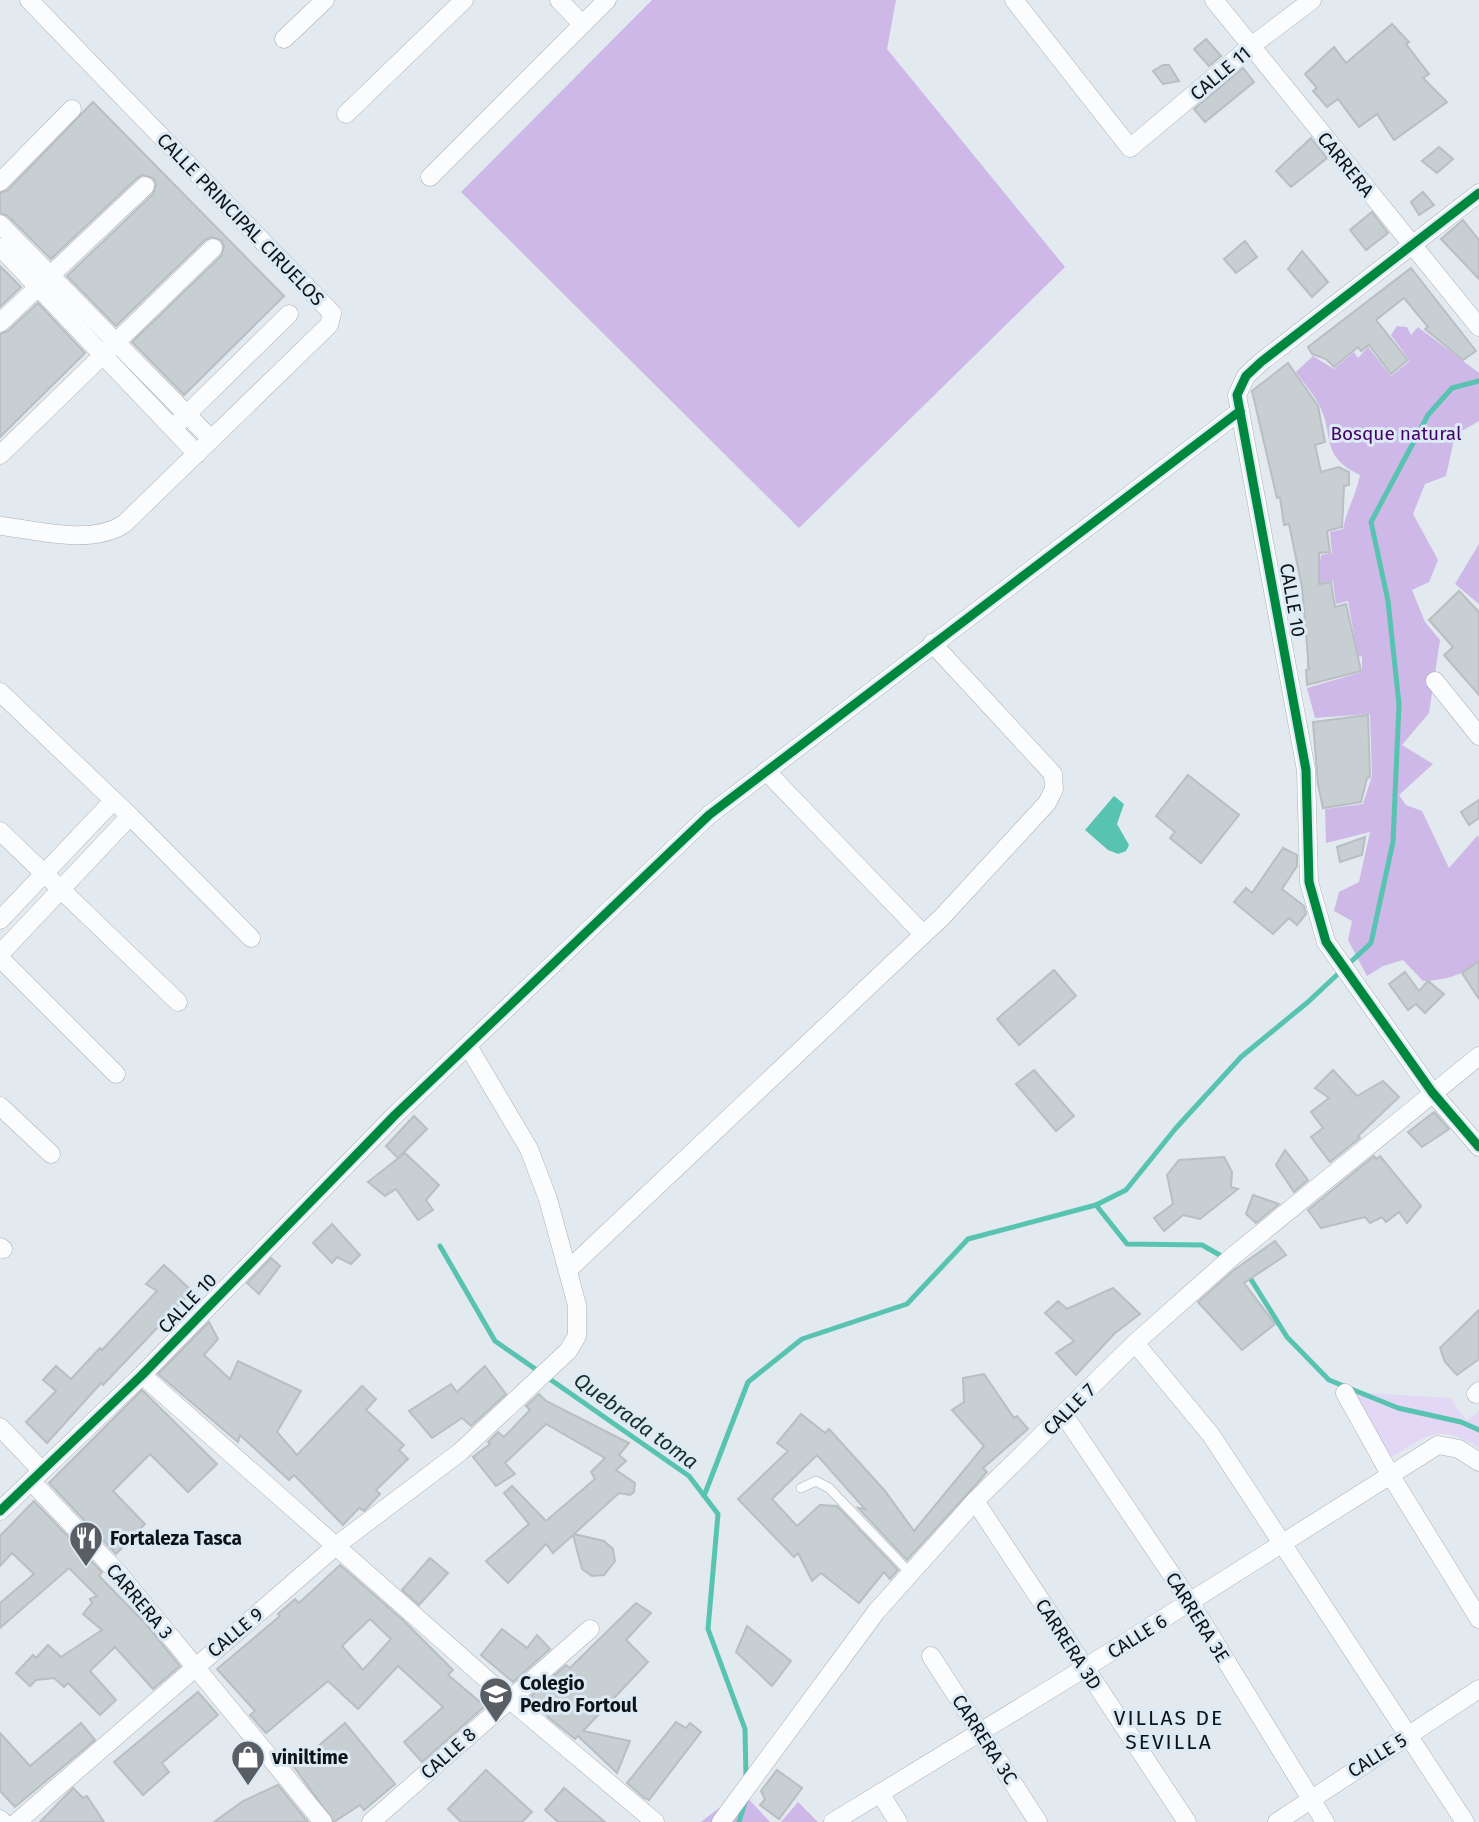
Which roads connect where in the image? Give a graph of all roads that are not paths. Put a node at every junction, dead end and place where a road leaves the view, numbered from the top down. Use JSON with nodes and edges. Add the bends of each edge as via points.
{"nodes":[{"id":1,"x":29,"y":0,"type":"edge"},
{"id":2,"x":325,"y":0,"type":"edge"},
{"id":3,"x":464,"y":0,"type":"edge"},
{"id":4,"x":559,"y":0,"type":"edge"},
{"id":5,"x":607,"y":0,"type":"edge"},
{"id":6,"x":1014,"y":0,"type":"edge"},
{"id":7,"x":1214,"y":0,"type":"edge"},
{"id":8,"x":1312,"y":0,"type":"edge"},
{"id":9,"x":582,"y":24,"type":"junction"},
{"id":10,"x":284,"y":40,"type":"dead end"},
{"id":11,"x":1250,"y":47,"type":"junction"},
{"id":12,"x":72,"y":109,"type":"dead end"},
{"id":13,"x":345,"y":114,"type":"dead end"},
{"id":14,"x":430,"y":177,"type":"dead end"},
{"id":15,"x":0,"y":181,"type":"edge"},
{"id":16,"x":145,"y":186,"type":"dead end"},
{"id":17,"x":1479,"y":193,"type":"edge"},
{"id":18,"x":0,"y":224,"type":"edge"},
{"id":19,"x":1414,"y":246,"type":"junction"},
{"id":20,"x":0,"y":247,"type":"edge"},
{"id":21,"x":213,"y":248,"type":"dead end"},
{"id":22,"x":44,"y":281,"type":"junction"},
{"id":23,"x":289,"y":314,"type":"dead end"},
{"id":24,"x":0,"y":323,"type":"edge"},
{"id":25,"x":1479,"y":327,"type":"edge"},
{"id":26,"x":116,"y":342,"type":"junction"},
{"id":27,"x":103,"y":355,"type":"junction"},
{"id":28,"x":1240,"y":411,"type":"junction"},
{"id":29,"x":187,"y":414,"type":"junction"},
{"id":30,"x":173,"y":428,"type":"junction"},
{"id":31,"x":211,"y":439,"type":"junction"},
{"id":32,"x":197,"y":454,"type":"junction"},
{"id":33,"x":0,"y":455,"type":"edge"},
{"id":34,"x":0,"y":526,"type":"edge"},
{"id":35,"x":932,"y":643,"type":"junction"},
{"id":36,"x":1434,"y":681,"type":"dead end"},
{"id":37,"x":0,"y":692,"type":"edge"},
{"id":38,"x":1479,"y":736,"type":"edge"},
{"id":39,"x":766,"y":771,"type":"junction"},
{"id":40,"x":113,"y":801,"type":"junction"},
{"id":41,"x":130,"y":816,"type":"junction"},
{"id":42,"x":0,"y":831,"type":"edge"},
{"id":43,"x":45,"y":873,"type":"junction"},
{"id":44,"x":61,"y":890,"type":"junction"},
{"id":45,"x":0,"y":920,"type":"edge"},
{"id":46,"x":923,"y":934,"type":"junction"},
{"id":47,"x":251,"y":938,"type":"dead end"},
{"id":48,"x":0,"y":956,"type":"edge"},
{"id":49,"x":178,"y":1003,"type":"dead end"},
{"id":50,"x":468,"y":1046,"type":"junction"},
{"id":51,"x":1479,"y":1056,"type":"edge"},
{"id":52,"x":116,"y":1074,"type":"dead end"},
{"id":53,"x":1432,"y":1092,"type":"junction"},
{"id":54,"x":0,"y":1105,"type":"edge"},
{"id":55,"x":1479,"y":1147,"type":"edge"},
{"id":56,"x":51,"y":1154,"type":"dead end"},
{"id":57,"x":569,"y":1269,"type":"junction"},
{"id":58,"x":1135,"y":1343,"type":"junction"},
{"id":59,"x":142,"y":1375,"type":"junction"},
{"id":60,"x":1345,"y":1393,"type":"dead end"},
{"id":61,"x":1064,"y":1415,"type":"junction"},
{"id":62,"x":0,"y":1427,"type":"edge"},
{"id":63,"x":1479,"y":1462,"type":"edge"},
{"id":64,"x":37,"y":1476,"type":"junction"},
{"id":65,"x":1391,"y":1476,"type":"junction"},
{"id":66,"x":801,"y":1488,"type":"dead end"},
{"id":67,"x":975,"y":1502,"type":"junction"},
{"id":68,"x":0,"y":1511,"type":"edge"},
{"id":69,"x":1283,"y":1542,"type":"junction"},
{"id":70,"x":337,"y":1545,"type":"junction"},
{"id":71,"x":911,"y":1574,"type":"junction"},
{"id":72,"x":1190,"y":1602,"type":"junction"},
{"id":73,"x":1479,"y":1619,"type":"edge"},
{"id":74,"x":590,"y":1629,"type":"dead end"},
{"id":75,"x":931,"y":1656,"type":"dead end"},
{"id":76,"x":195,"y":1666,"type":"junction"},
{"id":77,"x":1086,"y":1668,"type":"junction"},
{"id":78,"x":1479,"y":1689,"type":"edge"},
{"id":79,"x":509,"y":1699,"type":"junction"},
{"id":80,"x":981,"y":1733,"type":"junction"},
{"id":81,"x":1409,"y":1734,"type":"junction"},
{"id":82,"x":880,"y":1793,"type":"junction"},
{"id":83,"x":1310,"y":1797,"type":"junction"},
{"id":84,"x":17,"y":1822,"type":"edge"},
{"id":85,"x":323,"y":1822,"type":"edge"},
{"id":86,"x":371,"y":1822,"type":"edge"},
{"id":87,"x":655,"y":1822,"type":"edge"},
{"id":88,"x":721,"y":1822,"type":"edge"},
{"id":89,"x":833,"y":1822,"type":"edge"},
{"id":90,"x":898,"y":1822,"type":"edge"},
{"id":91,"x":1038,"y":1822,"type":"edge"},
{"id":92,"x":1187,"y":1822,"type":"edge"},
{"id":93,"x":1277,"y":1822,"type":"edge"},
{"id":94,"x":1325,"y":1822,"type":"edge"},
{"id":95,"x":1465,"y":1822,"type":"edge"}],
"edges":[{"from":1,"to":31,"type":"street","name":"CALLE PRINCIPAL CIRUELOS","via":[[332,313],[329,326]]},
{"from":2,"to":10,"type":"street"},
{"from":3,"to":13,"type":"street"},
{"from":4,"to":9,"type":"street"},
{"from":5,"to":9,"type":"street"},
{"from":6,"to":11,"type":"street","name":"CALLE 11","via":[[1130,148]]},
{"from":7,"to":11,"type":"street","name":"CARRERA"},
{"from":8,"to":11,"type":"street","name":"CALLE 11"},
{"from":9,"to":14,"type":"street"},
{"from":11,"to":19,"type":"street","name":"CARRERA"},
{"from":12,"to":15,"type":"street"},
{"from":16,"to":22,"type":"street"},
{"from":17,"to":19,"type":"street","name":"CALLE 10"},
{"from":18,"to":22,"type":"street"},
{"from":19,"to":25,"type":"street","name":"CARRERA"},
{"from":19,"to":28,"type":"street","name":"CALLE 10","via":[[1246,376],[1237,395]]},
{"from":20,"to":22,"type":"street"},
{"from":21,"to":26,"type":"street"},
{"from":22,"to":24,"type":"street"},
{"from":22,"to":26,"type":"street"},
{"from":22,"to":27,"type":"street"},
{"from":23,"to":29,"type":"street"},
{"from":26,"to":27,"type":"street"},
{"from":26,"to":29,"type":"street"},
{"from":27,"to":30,"type":"street"},
{"from":27,"to":33,"type":"street"},
{"from":28,"to":35,"type":"street","name":"CALLE 10"},
{"from":28,"to":53,"type":"street","name":"CALLE 10","via":[[1306,770],[1309,882],[1326,942]]},
{"from":29,"to":30,"type":"street"},
{"from":29,"to":31,"type":"street"},
{"from":30,"to":32,"type":"street"},
{"from":31,"to":32,"type":"street","name":"CALLE PRINCIPAL CIRUELOS"},
{"from":32,"to":34,"type":"street","name":"CALLE PRINCIPAL CIRUELOS","via":[[110,533],[93,536]]},
{"from":35,"to":39,"type":"street","name":"CALLE 10"},
{"from":35,"to":46,"type":"street","via":[[1035,752],[1053,774],[1054,789],[1047,803]]},
{"from":36,"to":38,"type":"street"},
{"from":37,"to":40,"type":"street"},
{"from":39,"to":46,"type":"street"},
{"from":39,"to":50,"type":"street","name":"CALLE 10","via":[[709,815]]},
{"from":40,"to":41,"type":"street"},
{"from":40,"to":43,"type":"street"},
{"from":41,"to":44,"type":"street"},
{"from":41,"to":47,"type":"street"},
{"from":42,"to":43,"type":"street"},
{"from":43,"to":44,"type":"street"},
{"from":43,"to":45,"type":"street"},
{"from":44,"to":48,"type":"street"},
{"from":44,"to":49,"type":"street"},
{"from":46,"to":57,"type":"street"},
{"from":48,"to":52,"type":"street"},
{"from":50,"to":57,"type":"street","via":[[529,1149]]},
{"from":50,"to":59,"type":"street","name":"CALLE 10"},
{"from":51,"to":53,"type":"street","name":"CALLE 7"},
{"from":53,"to":55,"type":"street","name":"CALLE 10"},
{"from":53,"to":58,"type":"street","name":"CALLE 7"},
{"from":54,"to":56,"type":"street"},
{"from":57,"to":70,"type":"street","name":"CALLE 9","via":[[578,1306],[577,1336],[568,1351],[460,1452]]},
{"from":58,"to":61,"type":"street","name":"CALLE 7"},
{"from":58,"to":69,"type":"street","via":[[1211,1435]]},
{"from":59,"to":64,"type":"street","name":"CALLE 10"},
{"from":59,"to":70,"type":"street"},
{"from":60,"to":65,"type":"street"},
{"from":61,"to":67,"type":"street","name":"CALLE 7"},
{"from":61,"to":72,"type":"street","name":"CARRERA 3E"},
{"from":62,"to":64,"type":"street","name":"CARRERA 3"},
{"from":63,"to":65,"type":"street","name":"CALLE 6","via":[[1459,1449],[1438,1445]]},
{"from":64,"to":68,"type":"street","name":"CALLE 10"},
{"from":64,"to":76,"type":"street","name":"CARRERA 3"},
{"from":65,"to":69,"type":"street","name":"CALLE 6"},
{"from":65,"to":73,"type":"street"},
{"from":66,"to":71,"type":"lane","via":[[816,1481],[829,1488]]},
{"from":67,"to":71,"type":"street","name":"CALLE 7"},
{"from":67,"to":77,"type":"street","name":"CARRERA 3D"},
{"from":69,"to":72,"type":"street","name":"CALLE 6"},
{"from":69,"to":81,"type":"street"},
{"from":70,"to":76,"type":"street","name":"CALLE 9"},
{"from":70,"to":79,"type":"street"},
{"from":71,"to":88,"type":"street","name":"CALLE 7","via":[[876,1612]]},
{"from":72,"to":77,"type":"street","name":"CALLE 6"},
{"from":72,"to":83,"type":"street","name":"CARRERA 3E"},
{"from":74,"to":79,"type":"street","name":"CALLE 8"},
{"from":75,"to":80,"type":"street","name":"CARRERA 3C"},
{"from":76,"to":84,"type":"street","name":"CALLE 9"},
{"from":76,"to":85,"type":"street","name":"CARRERA 3"},
{"from":77,"to":80,"type":"street","name":"CALLE 6"},
{"from":77,"to":92,"type":"street","name":"CARRERA 3D"},
{"from":78,"to":81,"type":"street","name":"CALLE 5"},
{"from":79,"to":86,"type":"street","name":"CALLE 8"},
{"from":79,"to":87,"type":"street"},
{"from":80,"to":82,"type":"street","name":"CALLE 6"},
{"from":80,"to":91,"type":"street","name":"CARRERA 3C"},
{"from":81,"to":83,"type":"street","name":"CALLE 5"},
{"from":81,"to":95,"type":"street"},
{"from":82,"to":89,"type":"street","name":"CALLE 6"},
{"from":82,"to":90,"type":"street"},
{"from":83,"to":93,"type":"street","name":"CALLE 5"},
{"from":83,"to":94,"type":"street","name":"CARRERA 3E"}]}
